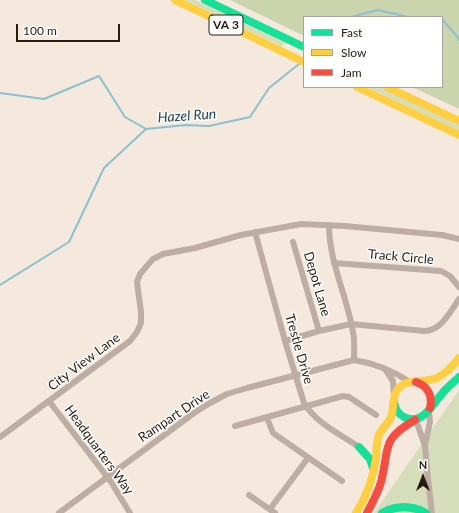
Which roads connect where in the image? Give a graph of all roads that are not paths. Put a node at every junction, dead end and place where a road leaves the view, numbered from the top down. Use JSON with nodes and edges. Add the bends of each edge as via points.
{"nodes":[{"id":1,"x":175,"y":0,"type":"edge"},
{"id":2,"x":205,"y":0,"type":"edge"},
{"id":3,"x":303,"y":47,"type":"edge"},
{"id":4,"x":303,"y":62,"type":"edge"},
{"id":5,"x":359,"y":88,"type":"edge"},
{"id":6,"x":389,"y":88,"type":"edge"},
{"id":7,"x":459,"y":121,"type":"edge"},
{"id":8,"x":459,"y":135,"type":"edge"},
{"id":9,"x":329,"y":225,"type":"junction"},
{"id":10,"x":255,"y":232,"type":"junction"},
{"id":11,"x":459,"y":240,"type":"edge"},
{"id":12,"x":293,"y":242,"type":"dead end"},
{"id":13,"x":334,"y":263,"type":"junction"},
{"id":14,"x":459,"y":287,"type":"edge"},
{"id":15,"x":459,"y":299,"type":"edge"},
{"id":16,"x":352,"y":324,"type":"junction"},
{"id":17,"x":319,"y":331,"type":"junction"},
{"id":18,"x":285,"y":341,"type":"junction"},
{"id":19,"x":459,"y":358,"type":"edge"},
{"id":20,"x":354,"y":360,"type":"junction"},
{"id":21,"x":385,"y":369,"type":"junction"},
{"id":22,"x":295,"y":375,"type":"junction"},
{"id":23,"x":459,"y":377,"type":"edge"},
{"id":24,"x":413,"y":382,"type":"junction"},
{"id":25,"x":394,"y":399,"type":"junction"},
{"id":26,"x":49,"y":401,"type":"junction"},
{"id":27,"x":306,"y":407,"type":"junction"},
{"id":28,"x":430,"y":410,"type":"junction"},
{"id":29,"x":376,"y":415,"type":"dead end"},
{"id":30,"x":267,"y":418,"type":"junction"},
{"id":31,"x":415,"y":420,"type":"junction"},
{"id":32,"x":235,"y":426,"type":"dead end"},
{"id":33,"x":0,"y":438,"type":"edge"},
{"id":34,"x":378,"y":439,"type":"junction"},
{"id":35,"x":425,"y":446,"type":"junction"},
{"id":36,"x":360,"y":447,"type":"junction"},
{"id":37,"x":308,"y":458,"type":"junction"},
{"id":38,"x":374,"y":469,"type":"junction"},
{"id":39,"x":107,"y":477,"type":"junction"},
{"id":40,"x":342,"y":481,"type":"dead end"},
{"id":41,"x":249,"y":495,"type":"dead end"},
{"id":42,"x":272,"y":511,"type":"edge"},
{"id":43,"x":60,"y":513,"type":"edge"},
{"id":44,"x":130,"y":513,"type":"edge"},
{"id":45,"x":356,"y":513,"type":"edge"},
{"id":46,"x":367,"y":513,"type":"edge"},
{"id":47,"x":382,"y":513,"type":"edge"},
{"id":48,"x":426,"y":513,"type":"edge"},
{"id":49,"x":432,"y":513,"type":"edge"}],
"edges":[{"from":1,"to":4,"type":"main road","number":"VA 3"},
{"from":2,"to":3,"type":"main road","number":"VA 3"},
{"from":5,"to":8,"type":"main road"},
{"from":6,"to":7,"type":"main road"},
{"from":9,"to":10,"type":"street","via":[[301,224]]},
{"from":9,"to":11,"type":"street","via":[[442,235]]},
{"from":9,"to":13,"type":"street"},
{"from":10,"to":18,"type":"street","name":"Trestle Drive"},
{"from":10,"to":26,"type":"street","name":"City View Lane","via":[[163,254],[153,259],[140,274],[137,282],[141,312],[137,332],[130,341]]},
{"from":12,"to":17,"type":"street","name":"Depot Lane"},
{"from":13,"to":14,"type":"street","name":"Track Circle","via":[[441,271],[450,276]]},
{"from":13,"to":16,"type":"street"},
{"from":15,"to":16,"type":"street","via":[[439,326],[432,330]]},
{"from":16,"to":17,"type":"street"},
{"from":16,"to":20,"type":"street"},
{"from":17,"to":18,"type":"street"},
{"from":18,"to":22,"type":"street","name":"Trestle Drive"},
{"from":19,"to":24,"type":"main road","via":[[439,376],[427,381]]},
{"from":20,"to":21,"type":"street","name":"Rampart Drive"},
{"from":20,"to":22,"type":"street","name":"Rampart Drive"},
{"from":21,"to":24,"type":"street","name":"Rampart Drive"},
{"from":21,"to":25,"type":"street","via":[[393,381]]},
{"from":22,"to":27,"type":"street","name":"Trestle Drive"},
{"from":22,"to":39,"type":"street","name":"Rampart Drive","via":[[227,394],[210,403]]},
{"from":23,"to":28,"type":"main road","via":[[443,391]]},
{"from":24,"to":25,"type":"main road","via":[[398,389]]},
{"from":24,"to":28,"type":"main road","via":[[423,385],[429,391],[432,400]]},
{"from":25,"to":31,"type":"main road","via":[[400,414]]},
{"from":25,"to":34,"type":"main road","via":[[390,418]]},
{"from":26,"to":33,"type":"street","name":"City View Lane"},
{"from":26,"to":39,"type":"street","name":"Headquarters Way"},
{"from":27,"to":29,"type":"street","via":[[346,396]]},
{"from":27,"to":30,"type":"street"},
{"from":27,"to":36,"type":"street","name":"Trestle Drive","via":[[316,417]]},
{"from":28,"to":31,"type":"main road","via":[[424,417]]},
{"from":28,"to":35,"type":"street"},
{"from":30,"to":32,"type":"street"},
{"from":30,"to":37,"type":"street","via":[[273,433]]},
{"from":31,"to":35,"type":"street"},
{"from":31,"to":46,"type":"main road","via":[[398,429],[390,437],[381,481]]},
{"from":34,"to":36,"type":"main road","via":[[367,448]]},
{"from":34,"to":38,"type":"main road"},
{"from":35,"to":49,"type":"street"},
{"from":36,"to":38,"type":"main road"},
{"from":37,"to":40,"type":"street"},
{"from":37,"to":42,"type":"street"},
{"from":38,"to":45,"type":"main road","via":[[369,489]]},
{"from":39,"to":43,"type":"street","name":"Rampart Drive"},
{"from":39,"to":44,"type":"street","name":"Headquarters Way"},
{"from":41,"to":42,"type":"street"},
{"from":47,"to":48,"type":"main road","via":[[404,506]]}]}
